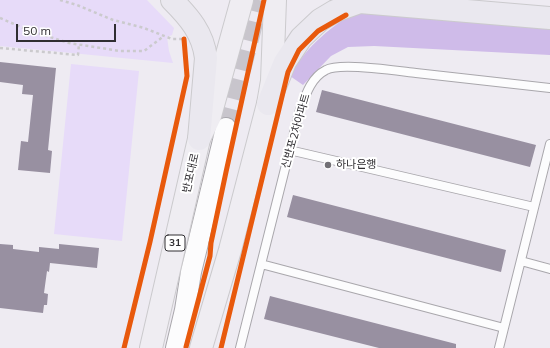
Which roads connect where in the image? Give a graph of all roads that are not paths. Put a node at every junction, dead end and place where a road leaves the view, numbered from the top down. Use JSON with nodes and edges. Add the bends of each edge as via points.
{"nodes":[{"id":1,"x":172,"y":0,"type":"edge"},
{"id":2,"x":242,"y":0,"type":"edge"},
{"id":3,"x":275,"y":0,"type":"edge"},
{"id":4,"x":355,"y":1,"type":"edge"},
{"id":5,"x":550,"y":18,"type":"edge"},
{"id":6,"x":550,"y":88,"type":"edge"},
{"id":7,"x":268,"y":104,"type":"junction"},
{"id":8,"x":226,"y":128,"type":"tunnel mouth"},
{"id":9,"x":199,"y":139,"type":"junction"},
{"id":10,"x":550,"y":144,"type":"edge"},
{"id":11,"x":289,"y":150,"type":"junction"},
{"id":12,"x":548,"y":164,"type":"edge"},
{"id":13,"x":534,"y":207,"type":"junction"},
{"id":14,"x":521,"y":261,"type":"junction"},
{"id":15,"x":261,"y":264,"type":"junction"},
{"id":16,"x":550,"y":268,"type":"edge"},
{"id":17,"x":191,"y":272,"type":"junction"},
{"id":18,"x":504,"y":328,"type":"junction"},
{"id":19,"x":152,"y":348,"type":"edge"},
{"id":20,"x":176,"y":348,"type":"edge"},
{"id":21,"x":201,"y":348,"type":"edge"},
{"id":22,"x":240,"y":348,"type":"edge"},
{"id":23,"x":499,"y":348,"type":"edge"}],
"edges":[{"from":1,"to":9,"type":"highway","via":[[195,25],[205,48]]},
{"from":2,"to":9,"type":"main road","name":"반포대로","number":"31","via":[[210,116]]},
{"from":3,"to":7,"type":"main road","via":[[272,81]]},
{"from":4,"to":5,"type":"highway"},
{"from":4,"to":7,"type":"highway","via":[[310,28],[285,62]]},
{"from":6,"to":11,"type":"lane","name":"신반포2차아파트","via":[[369,68],[327,69],[319,74],[308,90]]},
{"from":7,"to":21,"type":"main road","via":[[230,250]]},
{"from":8,"to":17,"type":"street","name":"반포대로"},
{"from":9,"to":19,"type":"main road","name":"반포대로","number":"31"},
{"from":10,"to":12,"type":"lane"},
{"from":11,"to":13,"type":"lane"},
{"from":11,"to":15,"type":"lane","name":"신반포2차아파트"},
{"from":12,"to":13,"type":"lane"},
{"from":13,"to":14,"type":"lane"},
{"from":14,"to":16,"type":"lane"},
{"from":14,"to":18,"type":"lane"},
{"from":15,"to":18,"type":"lane"},
{"from":15,"to":22,"type":"lane","name":"신반포2차아파트"},
{"from":17,"to":19,"type":"street","via":[[162,334]]},
{"from":17,"to":20,"type":"street"},
{"from":18,"to":23,"type":"lane"}]}
